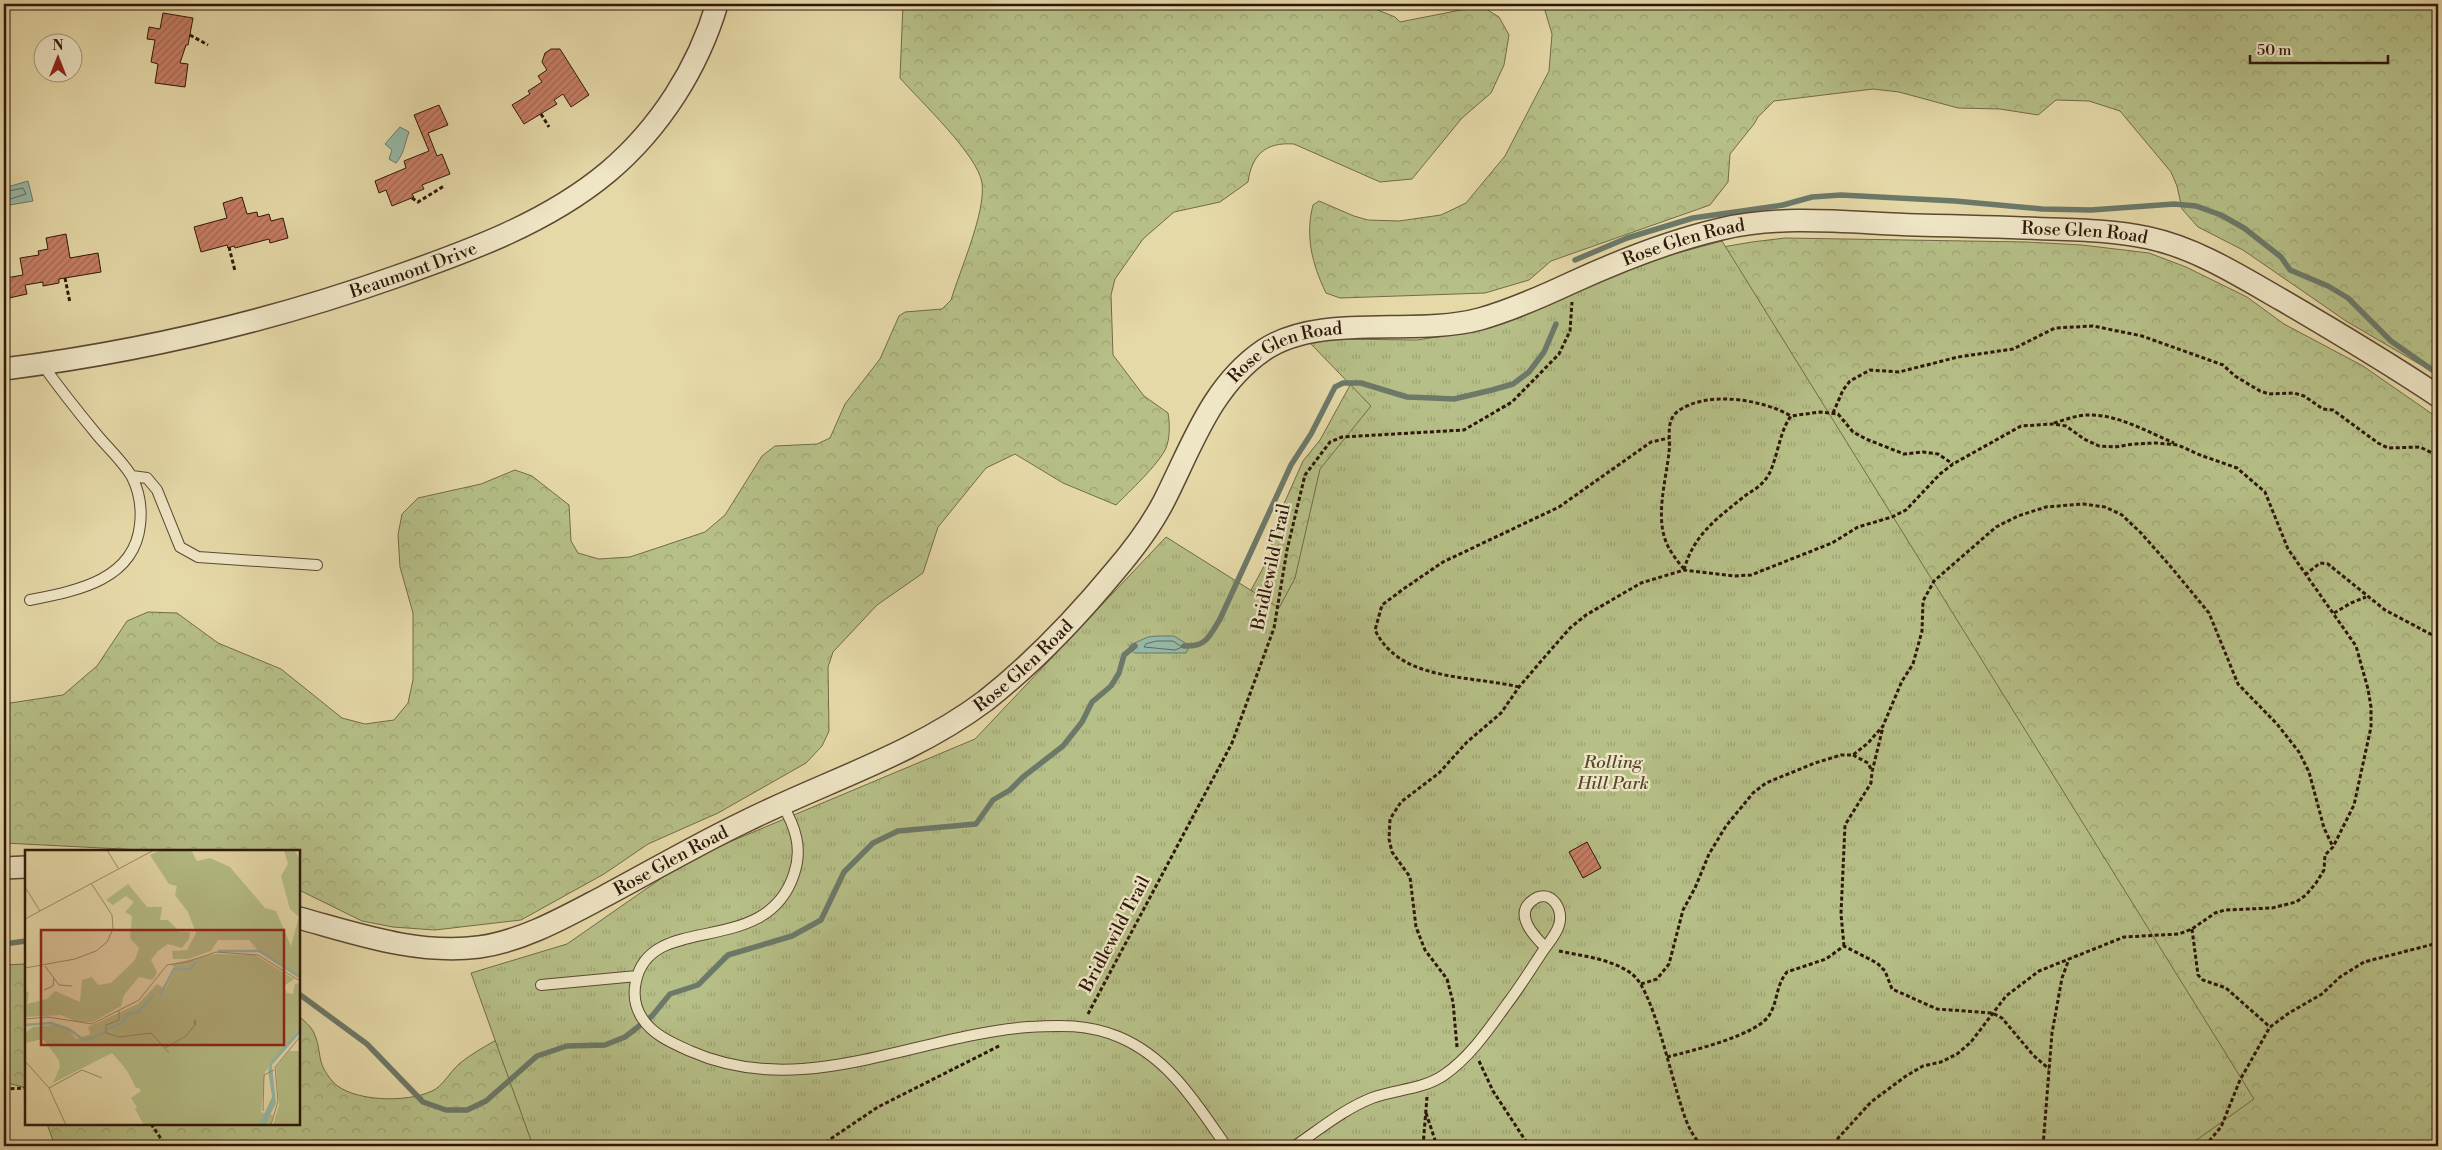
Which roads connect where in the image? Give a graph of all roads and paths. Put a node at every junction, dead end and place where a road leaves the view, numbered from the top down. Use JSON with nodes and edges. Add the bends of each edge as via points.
{"nodes":[{"id":1,"x":717,"y":4,"type":"edge"},
{"id":2,"x":190,"y":35,"type":"dead end"},
{"id":3,"x":208,"y":45,"type":"dead end"},
{"id":4,"x":541,"y":114,"type":"dead end"},
{"id":5,"x":549,"y":126,"type":"dead end"},
{"id":6,"x":444,"y":186,"type":"dead end"},
{"id":7,"x":412,"y":198,"type":"dead end"},
{"id":8,"x":229,"y":247,"type":"dead end"},
{"id":9,"x":236,"y":271,"type":"dead end"},
{"id":10,"x":65,"y":278,"type":"dead end"},
{"id":11,"x":1572,"y":282,"type":"junction"},
{"id":12,"x":70,"y":303,"type":"dead end"},
{"id":13,"x":42,"y":364,"type":"junction"},
{"id":14,"x":4,"y":369,"type":"edge"},
{"id":15,"x":2438,"y":396,"type":"edge"},
{"id":16,"x":1833,"y":413,"type":"junction"},
{"id":17,"x":1791,"y":416,"type":"junction"},
{"id":18,"x":2053,"y":424,"type":"junction"},
{"id":19,"x":1669,"y":438,"type":"junction"},
{"id":20,"x":2178,"y":445,"type":"junction"},
{"id":21,"x":2438,"y":456,"type":"edge"},
{"id":22,"x":1953,"y":464,"type":"junction"},
{"id":23,"x":132,"y":476,"type":"junction"},
{"id":24,"x":317,"y":565,"type":"dead end"},
{"id":25,"x":1684,"y":570,"type":"junction"},
{"id":26,"x":2305,"y":575,"type":"junction"},
{"id":27,"x":2367,"y":597,"type":"junction"},
{"id":28,"x":30,"y":600,"type":"dead end"},
{"id":29,"x":2334,"y":613,"type":"junction"},
{"id":30,"x":2438,"y":638,"type":"edge"},
{"id":31,"x":1519,"y":687,"type":"junction"},
{"id":32,"x":1883,"y":726,"type":"junction"},
{"id":33,"x":1853,"y":755,"type":"junction"},
{"id":34,"x":1872,"y":772,"type":"junction"},
{"id":35,"x":782,"y":804,"type":"junction"},
{"id":36,"x":2333,"y":847,"type":"junction"},
{"id":37,"x":25,"y":867,"type":"edge"},
{"id":38,"x":4,"y":868,"type":"edge"},
{"id":39,"x":300,"y":918,"type":"edge"},
{"id":40,"x":2192,"y":929,"type":"junction"},
{"id":41,"x":2438,"y":943,"type":"edge"},
{"id":42,"x":1844,"y":946,"type":"junction"},
{"id":43,"x":1545,"y":947,"type":"junction"},
{"id":44,"x":2069,"y":958,"type":"junction"},
{"id":45,"x":637,"y":976,"type":"junction"},
{"id":46,"x":1641,"y":984,"type":"junction"},
{"id":47,"x":541,"y":985,"type":"dead end"},
{"id":48,"x":1992,"y":1014,"type":"junction"},
{"id":49,"x":1082,"y":1025,"type":"junction"},
{"id":50,"x":2270,"y":1027,"type":"junction"},
{"id":51,"x":1019,"y":1028,"type":"junction"},
{"id":52,"x":1475,"y":1046,"type":"junction"},
{"id":53,"x":1668,"y":1058,"type":"junction"},
{"id":54,"x":1458,"y":1062,"type":"junction"},
{"id":55,"x":2049,"y":1069,"type":"junction"},
{"id":56,"x":1428,"y":1084,"type":"junction"},
{"id":57,"x":25,"y":1088,"type":"edge"},
{"id":58,"x":4,"y":1089,"type":"edge"},
{"id":59,"x":1426,"y":1112,"type":"junction"},
{"id":60,"x":152,"y":1125,"type":"edge"},
{"id":61,"x":166,"y":1146,"type":"edge"},
{"id":62,"x":820,"y":1146,"type":"edge"},
{"id":63,"x":1226,"y":1146,"type":"edge"},
{"id":64,"x":1296,"y":1146,"type":"edge"},
{"id":65,"x":1424,"y":1146,"type":"edge"},
{"id":66,"x":1437,"y":1146,"type":"edge"},
{"id":67,"x":1529,"y":1146,"type":"edge"},
{"id":68,"x":1701,"y":1146,"type":"edge"},
{"id":69,"x":1831,"y":1146,"type":"edge"},
{"id":70,"x":2043,"y":1146,"type":"edge"},
{"id":71,"x":2205,"y":1146,"type":"edge"}],
"edges":[{"from":1,"to":13,"type":"street","name":"Beaumont Drive","via":[[697,60],[638,143],[608,172],[549,212],[426,266],[267,319],[128,350]]},
{"from":2,"to":3,"type":"path"},
{"from":4,"to":5,"type":"path"},
{"from":6,"to":7,"type":"path","via":[[418,202]]},
{"from":8,"to":9,"type":"path"},
{"from":10,"to":12,"type":"path"},
{"from":11,"to":15,"type":"street","name":"Rose Glen Road","via":[[1685,239],[1752,222],[1835,221],[2125,234],[2179,247],[2234,273],[2346,337]]},
{"from":11,"to":35,"type":"street","name":"Rose Glen Road","via":[[1503,312],[1470,322],[1413,328],[1332,329],[1286,338],[1266,348],[1244,366],[1216,398],[1196,430],[1164,500],[1116,571],[1029,661],[981,703],[937,731]]},
{"from":11,"to":49,"type":"path","name":"Bridlewild Trail","via":[[1570,331],[1559,354],[1512,402],[1464,430],[1342,437],[1330,442],[1305,476],[1287,550],[1274,628],[1232,743]]},
{"from":13,"to":14,"type":"street","name":"Beaumont Drive"},
{"from":13,"to":23,"type":"lane"},
{"from":16,"to":17,"type":"path"},
{"from":16,"to":21,"type":"path","via":[[1850,381],[1870,370],[1899,372],[1958,357],[2012,349],[2055,328],[2093,326],[2142,336],[2223,365],[2240,380],[2269,394],[2304,396],[2323,409],[2333,410],[2388,448],[2420,447]]},
{"from":16,"to":22,"type":"path","via":[[1842,417],[1853,432],[1866,439],[1904,454],[1938,454]]},
{"from":17,"to":19,"type":"path","via":[[1777,407],[1755,401],[1696,403],[1676,413],[1669,424]]},
{"from":17,"to":25,"type":"path","via":[[1785,423],[1766,480],[1711,521],[1688,554]]},
{"from":18,"to":20,"type":"path","via":[[2066,426],[2099,446]]},
{"from":18,"to":20,"type":"path","via":[[2088,415],[2107,417]]},
{"from":18,"to":22,"type":"path","via":[[2021,426]]},
{"from":19,"to":25,"type":"path","via":[[1670,451],[1662,487],[1662,522],[1669,549]]},
{"from":19,"to":31,"type":"path","via":[[1651,442],[1559,507],[1444,562],[1382,605],[1375,630],[1380,642],[1412,666]]},
{"from":20,"to":26,"type":"path","via":[[2237,468],[2252,478],[2265,492],[2288,549]]},
{"from":22,"to":25,"type":"path","via":[[1906,510],[1858,527],[1808,553],[1751,575]]},
{"from":23,"to":24,"type":"lane","via":[[147,478],[158,490],[180,547],[198,558]]},
{"from":23,"to":28,"type":"lane","via":[[140,498],[141,514],[135,546],[125,563],[85,588]]},
{"from":25,"to":31,"type":"path","via":[[1641,584],[1586,615],[1570,628]]},
{"from":26,"to":27,"type":"path","via":[[2320,563],[2328,564]]},
{"from":26,"to":29,"type":"path"},
{"from":27,"to":29,"type":"path"},
{"from":27,"to":30,"type":"path"},
{"from":29,"to":36,"type":"path","via":[[2356,646],[2371,707],[2354,804]]},
{"from":31,"to":54,"type":"path","via":[[1501,713],[1467,742],[1439,773],[1401,802],[1390,819],[1392,852],[1410,877],[1416,927],[1425,950],[1446,979],[1453,1002]]},
{"from":32,"to":33,"type":"path"},
{"from":32,"to":34,"type":"path"},
{"from":32,"to":36,"type":"path","via":[[1920,646],[1923,601],[1934,581],[1996,527],[2018,516],[2065,504],[2105,507],[2122,515],[2141,533],[2209,613],[2238,684],[2299,752],[2309,772],[2324,828]]},
{"from":33,"to":34,"type":"path","via":[[1868,763]]},
{"from":33,"to":46,"type":"path","via":[[1815,763],[1766,782],[1753,793],[1726,826],[1709,854],[1683,910],[1669,964],[1657,979]]},
{"from":34,"to":42,"type":"path","via":[[1872,783],[1845,825],[1841,914]]},
{"from":35,"to":39,"type":"street","name":"Rose Glen Road","via":[[542,928],[484,946],[419,948],[380,941]]},
{"from":35,"to":45,"type":"lane","via":[[794,825],[798,853],[796,869],[783,898],[763,916],[749,923],[662,946],[650,955]]},
{"from":36,"to":40,"type":"path","via":[[2325,855],[2324,870],[2316,882],[2296,902],[2264,909],[2225,910]]},
{"from":37,"to":38,"type":"street"},
{"from":40,"to":44,"type":"path","via":[[2179,934],[2124,937]]},
{"from":40,"to":50,"type":"path","via":[[2198,975],[2226,988]]},
{"from":41,"to":50,"type":"path","via":[[2364,962]]},
{"from":42,"to":48,"type":"path","via":[[1877,963],[1885,971],[1892,989],[1924,1005],[1937,1010]]},
{"from":42,"to":53,"type":"path","via":[[1826,959],[1787,972],[1776,989],[1770,1015],[1759,1025],[1721,1042]]},
{"from":43,"to":43,"type":"lane","via":[[1526,923],[1525,911],[1529,902],[1538,897],[1548,897],[1560,912],[1559,923]]},
{"from":43,"to":46,"type":"path","via":[[1621,967]]},
{"from":43,"to":52,"type":"lane"},
{"from":44,"to":48,"type":"path","via":[[2033,976],[2006,996]]},
{"from":44,"to":55,"type":"path","via":[[2062,978]]},
{"from":45,"to":47,"type":"lane"},
{"from":45,"to":51,"type":"lane","via":[[638,1010],[650,1028],[682,1047],[721,1063],[752,1069],[785,1071],[848,1063],[965,1036]]},
{"from":46,"to":53,"type":"path"},
{"from":48,"to":55,"type":"path","via":[[2002,1018],[2032,1055]]},
{"from":48,"to":69,"type":"path","via":[[1971,1042],[1957,1054],[1906,1076],[1871,1102]]},
{"from":49,"to":51,"type":"lane"},
{"from":49,"to":63,"type":"lane","via":[[1121,1038],[1160,1061],[1176,1077]]},
{"from":50,"to":71,"type":"path","via":[[2240,1080],[2222,1127]]},
{"from":51,"to":62,"type":"path","via":[[1015,1036],[992,1051],[878,1107]]},
{"from":52,"to":54,"type":"lane"},
{"from":52,"to":67,"type":"path","via":[[1493,1091]]},
{"from":53,"to":68,"type":"path","via":[[1689,1127]]},
{"from":54,"to":56,"type":"lane"},
{"from":55,"to":70,"type":"path"},
{"from":56,"to":59,"type":"path"},
{"from":56,"to":64,"type":"lane","via":[[1360,1103]]},
{"from":57,"to":58,"type":"path"},
{"from":59,"to":65,"type":"path"},
{"from":59,"to":66,"type":"path"},
{"from":60,"to":61,"type":"path"}]}
